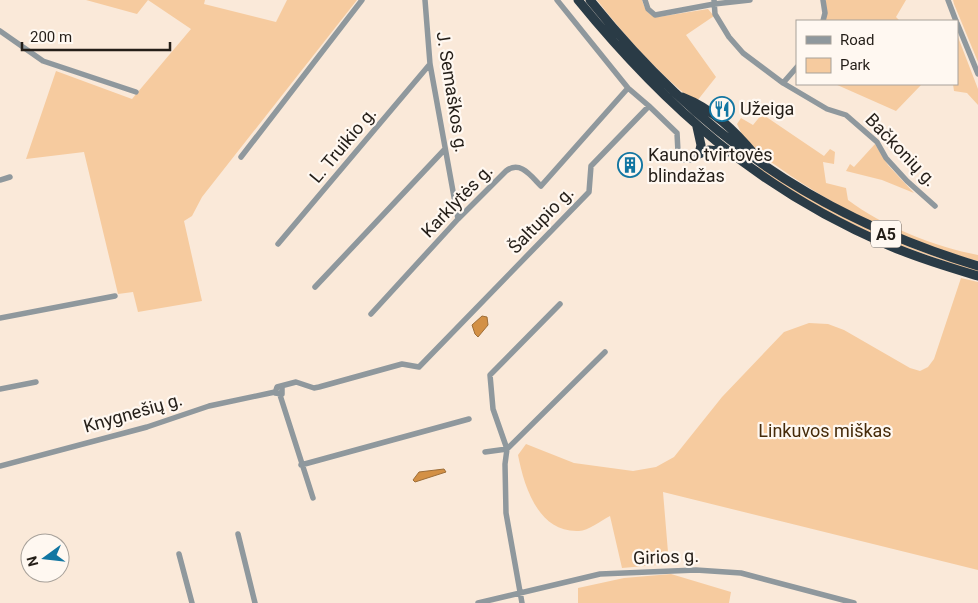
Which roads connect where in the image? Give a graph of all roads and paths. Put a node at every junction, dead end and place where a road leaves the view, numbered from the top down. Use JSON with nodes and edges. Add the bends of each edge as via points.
{"nodes":[{"id":1,"x":362,"y":0,"type":"edge"},
{"id":2,"x":425,"y":0,"type":"edge"},
{"id":3,"x":557,"y":0,"type":"edge"},
{"id":4,"x":578,"y":0,"type":"edge"},
{"id":5,"x":590,"y":0,"type":"edge"},
{"id":6,"x":644,"y":0,"type":"edge"},
{"id":7,"x":750,"y":0,"type":"edge"},
{"id":8,"x":824,"y":0,"type":"edge"},
{"id":9,"x":948,"y":0,"type":"edge"},
{"id":10,"x":714,"y":2,"type":"edge"},
{"id":11,"x":823,"y":20,"type":"edge"},
{"id":12,"x":955,"y":20,"type":"edge"},
{"id":13,"x":958,"y":27,"type":"edge"},
{"id":14,"x":0,"y":31,"type":"edge"},
{"id":15,"x":430,"y":64,"type":"junction"},
{"id":16,"x":796,"y":68,"type":"edge"},
{"id":17,"x":978,"y":74,"type":"edge"},
{"id":18,"x":783,"y":83,"type":"junction"},
{"id":19,"x":628,"y":88,"type":"junction"},
{"id":20,"x":136,"y":92,"type":"dead end"},
{"id":21,"x":649,"y":106,"type":"junction"},
{"id":22,"x":696,"y":125,"type":"junction"},
{"id":23,"x":445,"y":149,"type":"junction"},
{"id":24,"x":728,"y":152,"type":"junction"},
{"id":25,"x":699,"y":154,"type":"junction"},
{"id":26,"x":240,"y":157,"type":"dead end"},
{"id":27,"x":10,"y":177,"type":"dead end"},
{"id":28,"x":0,"y":180,"type":"edge"},
{"id":29,"x":935,"y":206,"type":"dead end"},
{"id":30,"x":458,"y":219,"type":"junction"},
{"id":31,"x":278,"y":244,"type":"dead end"},
{"id":32,"x":978,"y":266,"type":"edge"},
{"id":33,"x":978,"y":276,"type":"edge"},
{"id":34,"x":315,"y":287,"type":"dead end"},
{"id":35,"x":116,"y":296,"type":"dead end"},
{"id":36,"x":560,"y":304,"type":"dead end"},
{"id":37,"x":372,"y":314,"type":"dead end"},
{"id":38,"x":0,"y":318,"type":"edge"},
{"id":39,"x":604,"y":352,"type":"dead end"},
{"id":40,"x":36,"y":382,"type":"dead end"},
{"id":41,"x":282,"y":387,"type":"joint"},
{"id":42,"x":0,"y":389,"type":"edge"},
{"id":43,"x":277,"y":393,"type":"junction"},
{"id":44,"x":469,"y":419,"type":"dead end"},
{"id":45,"x":507,"y":449,"type":"junction"},
{"id":46,"x":485,"y":452,"type":"dead end"},
{"id":47,"x":301,"y":465,"type":"junction"},
{"id":48,"x":0,"y":466,"type":"edge"},
{"id":49,"x":313,"y":498,"type":"dead end"},
{"id":50,"x":238,"y":534,"type":"dead end"},
{"id":51,"x":179,"y":554,"type":"dead end"},
{"id":52,"x":519,"y":592,"type":"junction"},
{"id":53,"x":192,"y":603,"type":"edge"},
{"id":54,"x":255,"y":603,"type":"edge"},
{"id":55,"x":478,"y":603,"type":"edge"},
{"id":56,"x":522,"y":603,"type":"edge"},
{"id":57,"x":854,"y":603,"type":"edge"}],
"edges":[{"from":1,"to":26,"type":"street"},
{"from":2,"to":15,"type":"street","name":"J. Semaškos g."},
{"from":3,"to":19,"type":"street"},
{"from":4,"to":22,"type":"highway","number":"A5","via":[[644,77]]},
{"from":5,"to":32,"type":"highway","number":"A5","via":[[676,95],[703,106],[734,131],[765,167],[816,199],[871,227],[936,254]]},
{"from":6,"to":10,"type":"street","via":[[648,10],[656,14]]},
{"from":7,"to":10,"type":"street"},
{"from":8,"to":11,"type":"street"},
{"from":9,"to":12,"type":"street"},
{"from":10,"to":18,"type":"street","name":"Bačkonių g.","via":[[715,14],[729,37],[758,67]]},
{"from":13,"to":17,"type":"street"},
{"from":14,"to":20,"type":"street","via":[[43,61]]},
{"from":15,"to":23,"type":"street","name":"J. Semaškos g."},
{"from":15,"to":31,"type":"street","name":"L. Truikio g."},
{"from":16,"to":18,"type":"street"},
{"from":18,"to":29,"type":"street","name":"Bačkonių g.","via":[[827,109],[846,115],[866,131],[907,181]]},
{"from":19,"to":21,"type":"street"},
{"from":19,"to":30,"type":"street","name":"Karklytės g.","via":[[541,186],[524,170],[512,167]]},
{"from":21,"to":25,"type":"street","via":[[677,133],[678,152],[683,160],[692,160]]},
{"from":21,"to":41,"type":"street","name":"Šaltupio g.","via":[[591,166],[590,192],[419,367],[402,364],[314,388],[296,382]]},
{"from":22,"to":24,"type":"highway","number":"A5"},
{"from":22,"to":25,"type":"highway","via":[[701,144]]},
{"from":23,"to":30,"type":"street","name":"J. Semaškos g."},
{"from":23,"to":34,"type":"street"},
{"from":24,"to":25,"type":"highway","via":[[709,150]]},
{"from":24,"to":33,"type":"highway","number":"A5","via":[[790,194],[850,228],[898,249]]},
{"from":27,"to":28,"type":"street"},
{"from":30,"to":37,"type":"street","name":"Karklytės g."},
{"from":35,"to":38,"type":"street"},
{"from":36,"to":45,"type":"street","via":[[490,375],[493,409]]},
{"from":39,"to":45,"type":"street"},
{"from":40,"to":42,"type":"street"},
{"from":41,"to":43,"type":"street","name":"Knygnešių g.","via":[[277,387]]},
{"from":43,"to":47,"type":"street"},
{"from":43,"to":48,"type":"street","name":"Knygnešių g.","via":[[209,406],[148,427]]},
{"from":44,"to":47,"type":"street"},
{"from":45,"to":46,"type":"street"},
{"from":45,"to":52,"type":"street","via":[[506,513]]},
{"from":47,"to":49,"type":"street"},
{"from":50,"to":54,"type":"street"},
{"from":51,"to":53,"type":"street"},
{"from":52,"to":55,"type":"street","name":"Girios g."},
{"from":52,"to":56,"type":"street"},
{"from":52,"to":57,"type":"street","name":"Girios g.","via":[[600,574],[722,570]]}]}
